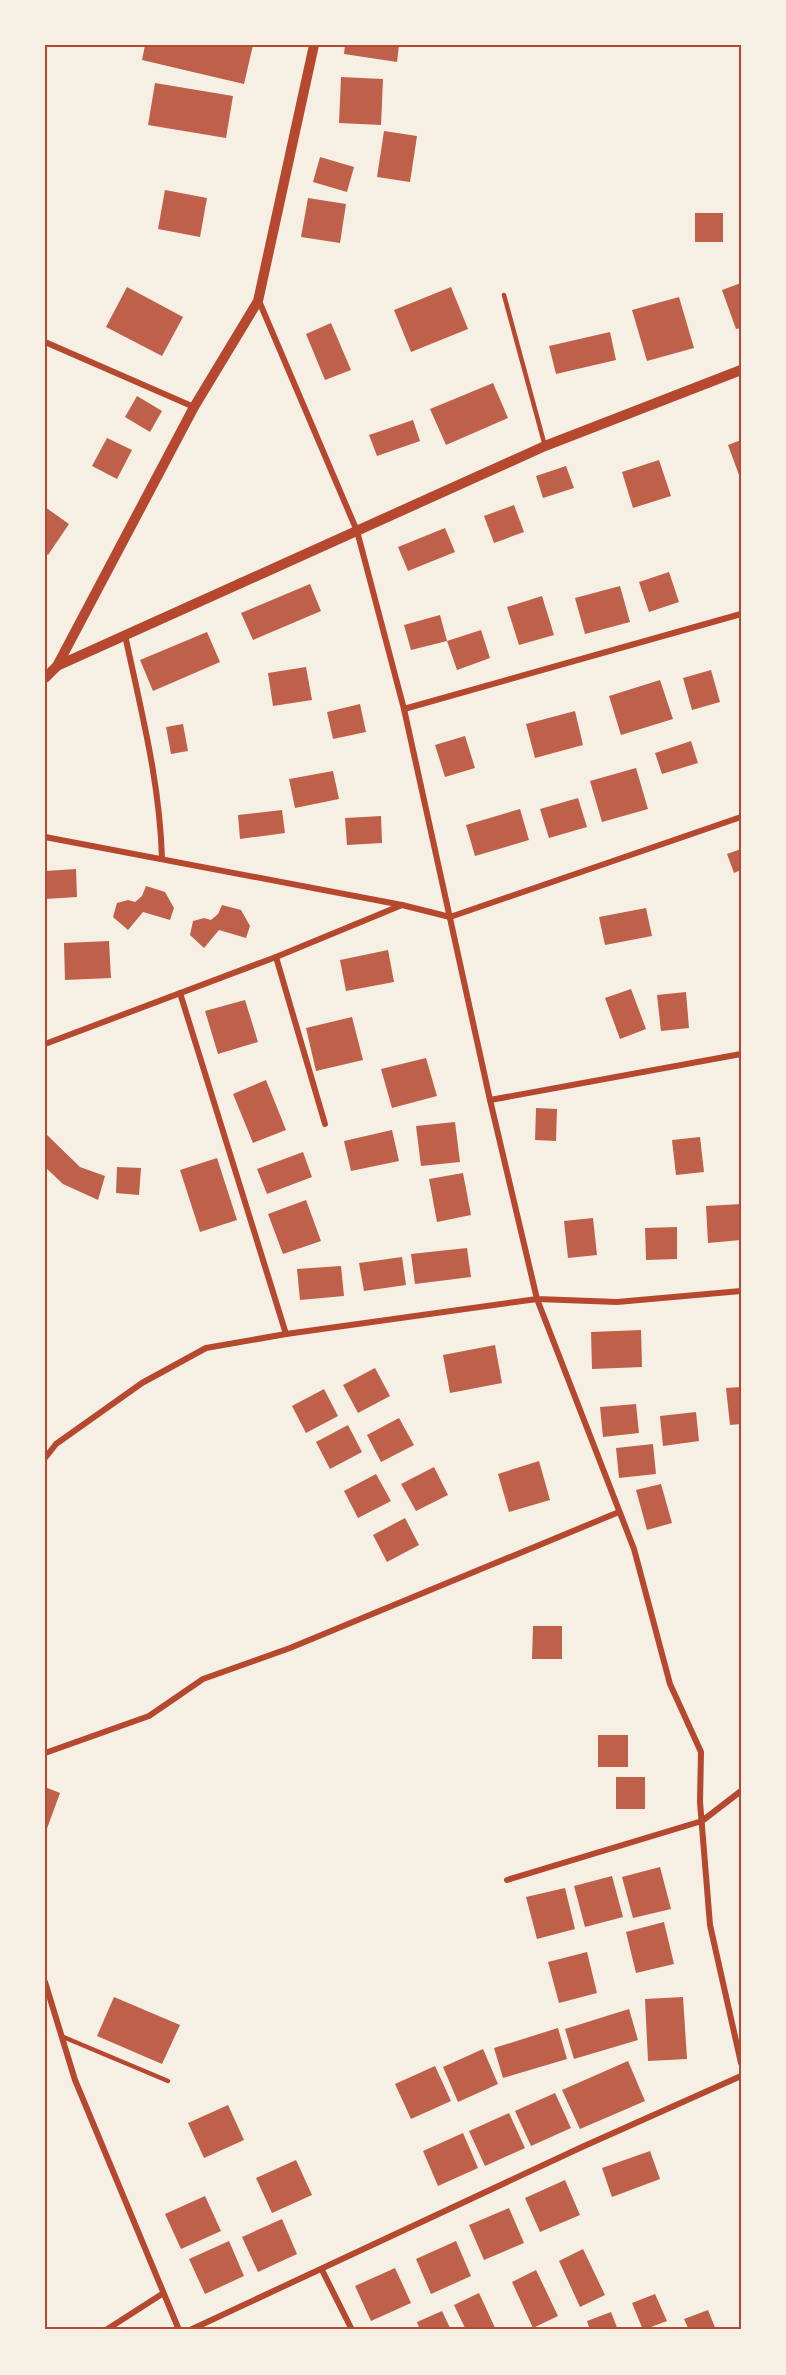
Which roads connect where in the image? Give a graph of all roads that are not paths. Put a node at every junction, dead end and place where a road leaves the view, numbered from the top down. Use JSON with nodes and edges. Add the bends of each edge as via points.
{"nodes":[{"id":1,"x":314,"y":45,"type":"edge"},
{"id":2,"x":504,"y":295,"type":"dead end"},
{"id":3,"x":258,"y":301,"type":"junction"},
{"id":4,"x":45,"y":342,"type":"edge"},
{"id":5,"x":741,"y":370,"type":"edge"},
{"id":6,"x":194,"y":407,"type":"junction"},
{"id":7,"x":545,"y":446,"type":"junction"},
{"id":8,"x":357,"y":531,"type":"junction"},
{"id":9,"x":741,"y":614,"type":"edge"},
{"id":10,"x":125,"y":635,"type":"junction"},
{"id":11,"x":57,"y":666,"type":"junction"},
{"id":12,"x":45,"y":678,"type":"edge"},
{"id":13,"x":404,"y":709,"type":"junction"},
{"id":14,"x":741,"y":817,"type":"edge"},
{"id":15,"x":45,"y":837,"type":"edge"},
{"id":16,"x":162,"y":859,"type":"junction"},
{"id":17,"x":402,"y":905,"type":"junction"},
{"id":18,"x":450,"y":917,"type":"junction"},
{"id":19,"x":276,"y":957,"type":"junction"},
{"id":20,"x":180,"y":993,"type":"junction"},
{"id":21,"x":45,"y":1044,"type":"edge"},
{"id":22,"x":741,"y":1054,"type":"edge"},
{"id":23,"x":490,"y":1100,"type":"junction"},
{"id":24,"x":325,"y":1124,"type":"dead end"},
{"id":25,"x":741,"y":1291,"type":"edge"},
{"id":26,"x":537,"y":1299,"type":"junction"},
{"id":27,"x":286,"y":1334,"type":"junction"},
{"id":28,"x":45,"y":1458,"type":"edge"},
{"id":29,"x":619,"y":1512,"type":"junction"},
{"id":30,"x":45,"y":1753,"type":"edge"},
{"id":31,"x":741,"y":1791,"type":"edge"},
{"id":32,"x":702,"y":1821,"type":"junction"},
{"id":33,"x":507,"y":1880,"type":"dead end"},
{"id":34,"x":45,"y":1982,"type":"edge"},
{"id":35,"x":61,"y":2036,"type":"junction"},
{"id":36,"x":741,"y":2063,"type":"edge"},
{"id":37,"x":741,"y":2076,"type":"edge"},
{"id":38,"x":168,"y":2081,"type":"dead end"},
{"id":39,"x":322,"y":2270,"type":"junction"},
{"id":40,"x":162,"y":2294,"type":"junction"},
{"id":41,"x":106,"y":2330,"type":"edge"},
{"id":42,"x":178,"y":2330,"type":"edge"},
{"id":43,"x":190,"y":2330,"type":"edge"},
{"id":44,"x":352,"y":2330,"type":"edge"}],
"edges":[{"from":1,"to":3,"type":"street"},
{"from":2,"to":7,"type":"lane"},
{"from":3,"to":6,"type":"street"},
{"from":3,"to":8,"type":"street"},
{"from":4,"to":6,"type":"street"},
{"from":5,"to":7,"type":"street"},
{"from":6,"to":11,"type":"street"},
{"from":7,"to":8,"type":"street"},
{"from":8,"to":10,"type":"street"},
{"from":8,"to":13,"type":"street"},
{"from":9,"to":13,"type":"street"},
{"from":10,"to":11,"type":"street"},
{"from":10,"to":16,"type":"street","via":[[154,775]]},
{"from":11,"to":12,"type":"street"},
{"from":13,"to":18,"type":"street"},
{"from":14,"to":18,"type":"street"},
{"from":15,"to":16,"type":"street"},
{"from":16,"to":17,"type":"street"},
{"from":17,"to":18,"type":"street"},
{"from":17,"to":19,"type":"street"},
{"from":18,"to":23,"type":"street"},
{"from":19,"to":20,"type":"street"},
{"from":19,"to":24,"type":"street"},
{"from":20,"to":21,"type":"street"},
{"from":20,"to":27,"type":"street"},
{"from":22,"to":23,"type":"street"},
{"from":23,"to":26,"type":"street"},
{"from":25,"to":26,"type":"street","via":[[617,1302]]},
{"from":26,"to":27,"type":"street"},
{"from":26,"to":29,"type":"street"},
{"from":27,"to":28,"type":"street","via":[[206,1348],[142,1383],[56,1444]]},
{"from":29,"to":30,"type":"street","via":[[290,1648],[203,1679],[149,1716]]},
{"from":29,"to":32,"type":"street","via":[[634,1549],[670,1684],[701,1752]]},
{"from":31,"to":32,"type":"street"},
{"from":32,"to":33,"type":"street"},
{"from":32,"to":36,"type":"street","via":[[710,1925]]},
{"from":34,"to":35,"type":"street"},
{"from":35,"to":38,"type":"lane"},
{"from":35,"to":40,"type":"street","via":[[75,2080]]},
{"from":37,"to":39,"type":"street"},
{"from":39,"to":43,"type":"street"},
{"from":39,"to":44,"type":"street"},
{"from":40,"to":41,"type":"street"},
{"from":40,"to":42,"type":"street"}]}
